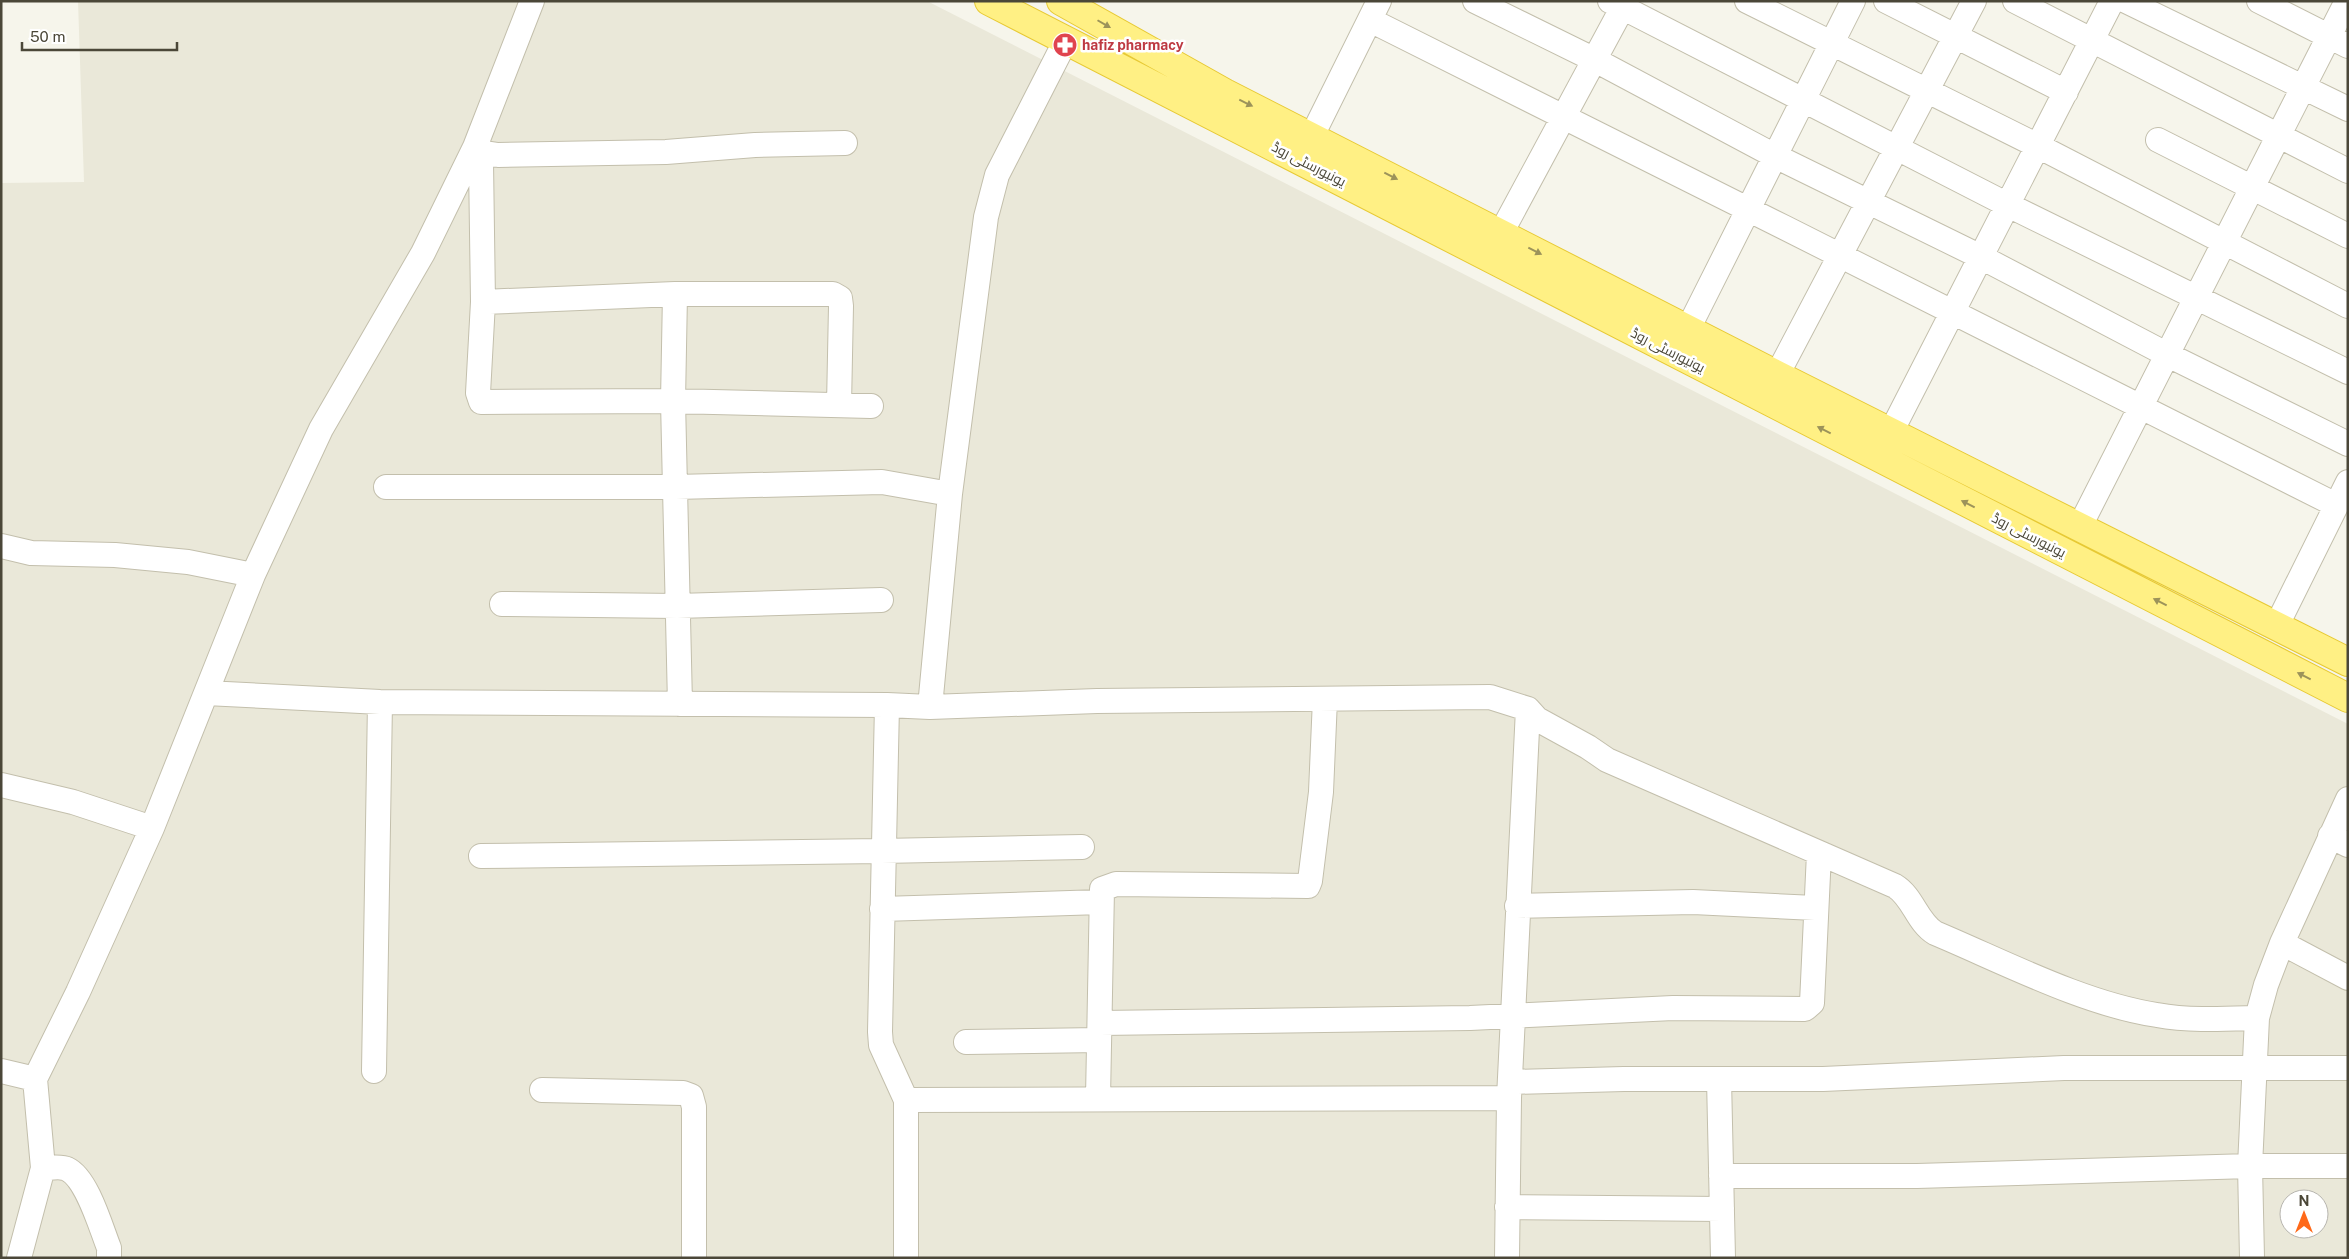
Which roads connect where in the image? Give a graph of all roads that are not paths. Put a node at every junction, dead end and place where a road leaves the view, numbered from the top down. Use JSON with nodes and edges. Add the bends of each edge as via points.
{"nodes":[{"id":1,"x":532,"y":1,"type":"edge"},
{"id":2,"x":989,"y":1,"type":"edge"},
{"id":3,"x":1061,"y":1,"type":"edge"},
{"id":4,"x":1475,"y":1,"type":"edge"},
{"id":5,"x":1747,"y":1,"type":"edge"},
{"id":6,"x":1853,"y":1,"type":"edge"},
{"id":7,"x":1886,"y":1,"type":"edge"},
{"id":8,"x":1974,"y":1,"type":"edge"},
{"id":9,"x":2015,"y":1,"type":"edge"},
{"id":10,"x":2112,"y":1,"type":"edge"},
{"id":11,"x":2126,"y":1,"type":"edge"},
{"id":12,"x":2259,"y":1,"type":"edge"},
{"id":13,"x":2346,"y":1,"type":"edge"},
{"id":14,"x":1620,"y":3,"type":"edge"},
{"id":15,"x":1374,"y":10,"type":"edge"},
{"id":16,"x":1956,"y":36,"type":"junction"},
{"id":17,"x":1066,"y":40,"type":"junction"},
{"id":18,"x":2092,"y":41,"type":"junction"},
{"id":19,"x":2338,"y":41,"type":"edge"},
{"id":20,"x":1832,"y":43,"type":"junction"},
{"id":21,"x":1594,"y":60,"type":"junction"},
{"id":22,"x":2304,"y":86,"type":"junction"},
{"id":23,"x":1926,"y":92,"type":"junction"},
{"id":24,"x":2066,"y":92,"type":"junction"},
{"id":25,"x":1804,"y":100,"type":"junction"},
{"id":26,"x":2348,"y":109,"type":"edge"},
{"id":27,"x":1564,"y":117,"type":"junction"},
{"id":28,"x":2280,"y":136,"type":"junction"},
{"id":29,"x":2158,"y":140,"type":"dead end"},
{"id":30,"x":845,"y":143,"type":"dead end"},
{"id":31,"x":2038,"y":146,"type":"junction"},
{"id":32,"x":1898,"y":147,"type":"junction"},
{"id":33,"x":1307,"y":148,"type":"junction"},
{"id":34,"x":480,"y":150,"type":"junction"},
{"id":35,"x":1775,"y":156,"type":"junction"},
{"id":36,"x":2348,"y":171,"type":"edge"},
{"id":37,"x":2252,"y":189,"type":"junction"},
{"id":38,"x":1868,"y":202,"type":"junction"},
{"id":39,"x":2008,"y":205,"type":"junction"},
{"id":40,"x":1749,"y":208,"type":"junction"},
{"id":41,"x":1501,"y":233,"type":"junction"},
{"id":42,"x":2348,"y":236,"type":"edge"},
{"id":43,"x":2225,"y":242,"type":"junction"},
{"id":44,"x":1486,"y":255,"type":"junction"},
{"id":45,"x":1840,"y":256,"type":"junction"},
{"id":46,"x":1981,"y":257,"type":"junction"},
{"id":47,"x":675,"y":294,"type":"junction"},
{"id":48,"x":2197,"y":297,"type":"junction"},
{"id":49,"x":483,"y":302,"type":"junction"},
{"id":50,"x":2348,"y":306,"type":"edge"},
{"id":51,"x":1953,"y":313,"type":"junction"},
{"id":52,"x":1688,"y":330,"type":"junction"},
{"id":53,"x":2168,"y":355,"type":"junction"},
{"id":54,"x":2348,"y":372,"type":"edge"},
{"id":55,"x":1777,"y":375,"type":"junction"},
{"id":56,"x":1762,"y":398,"type":"junction"},
{"id":57,"x":674,"y":401,"type":"junction"},
{"id":58,"x":839,"y":405,"type":"junction"},
{"id":59,"x":871,"y":406,"type":"dead end"},
{"id":60,"x":2141,"y":406,"type":"junction"},
{"id":61,"x":1892,"y":432,"type":"junction"},
{"id":62,"x":2348,"y":444,"type":"edge"},
{"id":63,"x":2348,"y":482,"type":"edge"},
{"id":64,"x":386,"y":487,"type":"dead end"},
{"id":65,"x":676,"y":487,"type":"junction"},
{"id":66,"x":950,"y":494,"type":"junction"},
{"id":67,"x":2336,"y":505,"type":"junction"},
{"id":68,"x":2080,"y":526,"type":"junction"},
{"id":69,"x":1,"y":546,"type":"edge"},
{"id":70,"x":253,"y":575,"type":"junction"},
{"id":71,"x":881,"y":600,"type":"dead end"},
{"id":72,"x":502,"y":604,"type":"dead end"},
{"id":73,"x":677,"y":606,"type":"junction"},
{"id":74,"x":2277,"y":625,"type":"junction"},
{"id":75,"x":2348,"y":662,"type":"edge"},
{"id":76,"x":206,"y":693,"type":"junction"},
{"id":77,"x":2348,"y":698,"type":"edge"},
{"id":78,"x":1325,"y":699,"type":"junction"},
{"id":79,"x":380,"y":702,"type":"junction"},
{"id":80,"x":680,"y":704,"type":"junction"},
{"id":81,"x":886,"y":704,"type":"junction"},
{"id":82,"x":930,"y":707,"type":"junction"},
{"id":83,"x":1528,"y":709,"type":"junction"},
{"id":84,"x":1,"y":785,"type":"edge"},
{"id":85,"x":2348,"y":799,"type":"edge"},
{"id":86,"x":152,"y":828,"type":"junction"},
{"id":87,"x":2339,"y":840,"type":"edge"},
{"id":88,"x":1082,"y":847,"type":"dead end"},
{"id":89,"x":882,"y":852,"type":"junction"},
{"id":90,"x":1818,"y":853,"type":"junction"},
{"id":91,"x":480,"y":856,"type":"dead end"},
{"id":92,"x":1101,"y":902,"type":"junction"},
{"id":93,"x":1517,"y":906,"type":"junction"},
{"id":94,"x":1815,"y":908,"type":"junction"},
{"id":95,"x":882,"y":909,"type":"junction"},
{"id":96,"x":2282,"y":943,"type":"junction"},
{"id":97,"x":2348,"y":978,"type":"edge"},
{"id":98,"x":1513,"y":1016,"type":"junction"},
{"id":99,"x":2257,"y":1018,"type":"junction"},
{"id":100,"x":1100,"y":1031,"type":"junction"},
{"id":101,"x":966,"y":1042,"type":"dead end"},
{"id":102,"x":2348,"y":1068,"type":"edge"},
{"id":103,"x":2254,"y":1069,"type":"junction"},
{"id":104,"x":1,"y":1071,"type":"edge"},
{"id":105,"x":374,"y":1071,"type":"dead end"},
{"id":106,"x":35,"y":1079,"type":"junction"},
{"id":107,"x":1719,"y":1079,"type":"junction"},
{"id":108,"x":542,"y":1090,"type":"dead end"},
{"id":109,"x":1509,"y":1090,"type":"junction"},
{"id":110,"x":1098,"y":1098,"type":"junction"},
{"id":111,"x":906,"y":1100,"type":"junction"},
{"id":112,"x":2250,"y":1166,"type":"junction"},
{"id":113,"x":2348,"y":1166,"type":"edge"},
{"id":114,"x":44,"y":1168,"type":"junction"},
{"id":115,"x":1721,"y":1176,"type":"junction"},
{"id":116,"x":1507,"y":1207,"type":"junction"},
{"id":117,"x":1722,"y":1209,"type":"junction"},
{"id":118,"x":19,"y":1258,"type":"edge"},
{"id":119,"x":109,"y":1258,"type":"edge"},
{"id":120,"x":694,"y":1258,"type":"edge"},
{"id":121,"x":906,"y":1258,"type":"edge"},
{"id":122,"x":1507,"y":1258,"type":"edge"},
{"id":123,"x":1723,"y":1258,"type":"edge"},
{"id":124,"x":2252,"y":1258,"type":"edge"}],
"edges":[{"from":1,"to":34,"type":"street"},
{"from":2,"to":17,"type":"highway","name":"یونیورسٹی روڈ"},
{"from":3,"to":33,"type":"highway","name":"یونیورسٹی روڈ","one_way":true,"via":[[1225,93]]},
{"from":4,"to":21,"type":"street"},
{"from":5,"to":20,"type":"street"},
{"from":6,"to":20,"type":"street"},
{"from":7,"to":16,"type":"street"},
{"from":8,"to":16,"type":"street"},
{"from":9,"to":18,"type":"street"},
{"from":10,"to":18,"type":"street"},
{"from":11,"to":22,"type":"street"},
{"from":12,"to":19,"type":"street"},
{"from":13,"to":19,"type":"street"},
{"from":14,"to":21,"type":"street"},
{"from":14,"to":25,"type":"street"},
{"from":15,"to":27,"type":"street"},
{"from":15,"to":33,"type":"street"},
{"from":16,"to":23,"type":"street"},
{"from":16,"to":24,"type":"street"},
{"from":17,"to":33,"type":"highway","name":"یونیورسٹی روڈ"},
{"from":17,"to":66,"type":"street","via":[[998,175],[986,217]]},
{"from":18,"to":24,"type":"street"},
{"from":18,"to":28,"type":"street"},
{"from":19,"to":22,"type":"street"},
{"from":20,"to":23,"type":"street"},
{"from":20,"to":25,"type":"street"},
{"from":21,"to":27,"type":"street"},
{"from":21,"to":35,"type":"street"},
{"from":22,"to":26,"type":"street"},
{"from":22,"to":28,"type":"street"},
{"from":23,"to":31,"type":"street"},
{"from":23,"to":32,"type":"street"},
{"from":24,"to":31,"type":"street"},
{"from":25,"to":32,"type":"street"},
{"from":25,"to":35,"type":"street"},
{"from":27,"to":40,"type":"street"},
{"from":27,"to":41,"type":"street"},
{"from":28,"to":36,"type":"street"},
{"from":28,"to":37,"type":"street"},
{"from":29,"to":37,"type":"street"},
{"from":30,"to":34,"type":"street","via":[[755,145],[666,152],[498,155]]},
{"from":31,"to":39,"type":"street"},
{"from":31,"to":43,"type":"street"},
{"from":32,"to":38,"type":"street"},
{"from":32,"to":39,"type":"street"},
{"from":33,"to":41,"type":"highway","name":"یونیورسٹی روڈ","one_way":true},
{"from":33,"to":44,"type":"highway","name":"یونیورسٹی روڈ"},
{"from":34,"to":49,"type":"street"},
{"from":34,"to":70,"type":"street","via":[[321,429]]},
{"from":35,"to":38,"type":"street"},
{"from":35,"to":40,"type":"street"},
{"from":37,"to":42,"type":"street"},
{"from":37,"to":43,"type":"street"},
{"from":38,"to":45,"type":"street"},
{"from":38,"to":46,"type":"street"},
{"from":39,"to":46,"type":"street"},
{"from":39,"to":48,"type":"street"},
{"from":40,"to":45,"type":"street"},
{"from":40,"to":52,"type":"street"},
{"from":41,"to":44,"type":"street"},
{"from":41,"to":52,"type":"highway","name":"یونیورسٹی روڈ","one_way":true},
{"from":43,"to":48,"type":"street"},
{"from":43,"to":50,"type":"street"},
{"from":44,"to":56,"type":"highway","name":"یونیورسٹی روڈ"},
{"from":45,"to":51,"type":"street"},
{"from":45,"to":55,"type":"street"},
{"from":46,"to":51,"type":"street"},
{"from":46,"to":53,"type":"street"},
{"from":47,"to":49,"type":"street"},
{"from":47,"to":57,"type":"street"},
{"from":47,"to":58,"type":"street","via":[[833,294],[840,298]]},
{"from":48,"to":53,"type":"street"},
{"from":48,"to":54,"type":"street"},
{"from":49,"to":57,"type":"street","via":[[478,394],[481,402]]},
{"from":51,"to":60,"type":"street"},
{"from":51,"to":61,"type":"street"},
{"from":52,"to":55,"type":"highway","name":"یونیورسٹی روڈ"},
{"from":53,"to":60,"type":"street"},
{"from":53,"to":62,"type":"street"},
{"from":55,"to":56,"type":"street"},
{"from":55,"to":61,"type":"highway","name":"یونیورسٹی روڈ"},
{"from":77,"to":56,"type":"highway","name":"یونیورسٹی روڈ","one_way":true},
{"from":57,"to":58,"type":"street"},
{"from":57,"to":65,"type":"street"},
{"from":58,"to":59,"type":"street"},
{"from":60,"to":67,"type":"street"},
{"from":60,"to":68,"type":"street"},
{"from":61,"to":68,"type":"highway","name":"یونیورسٹی روڈ"},
{"from":63,"to":67,"type":"street"},
{"from":64,"to":65,"type":"street"},
{"from":65,"to":66,"type":"street","via":[[882,482]]},
{"from":65,"to":73,"type":"street"},
{"from":66,"to":82,"type":"street"},
{"from":67,"to":74,"type":"street"},
{"from":68,"to":74,"type":"highway","name":"یونیورسٹی روڈ"},
{"from":69,"to":70,"type":"street","via":[[31,554],[115,555],[188,562]]},
{"from":70,"to":76,"type":"street"},
{"from":71,"to":73,"type":"street"},
{"from":72,"to":73,"type":"street"},
{"from":73,"to":80,"type":"street"},
{"from":74,"to":75,"type":"highway","name":"یونیورسٹی روڈ"},
{"from":76,"to":79,"type":"street"},
{"from":76,"to":86,"type":"street"},
{"from":78,"to":82,"type":"street"},
{"from":78,"to":83,"type":"street","via":[[1490,697]]},
{"from":78,"to":92,"type":"street","via":[[1321,792],[1308,886],[1116,884],[1102,889]]},
{"from":79,"to":80,"type":"street"},
{"from":79,"to":105,"type":"street"},
{"from":80,"to":81,"type":"street"},
{"from":81,"to":82,"type":"street"},
{"from":81,"to":89,"type":"street"},
{"from":83,"to":90,"type":"street","via":[[1537,719],[1607,760]]},
{"from":83,"to":93,"type":"street"},
{"from":84,"to":86,"type":"street","via":[[73,802]]},
{"from":85,"to":87,"type":"street"},
{"from":86,"to":106,"type":"street"},
{"from":87,"to":96,"type":"street"},
{"from":88,"to":89,"type":"street"},
{"from":89,"to":91,"type":"street"},
{"from":89,"to":95,"type":"street"},
{"from":90,"to":94,"type":"street"},
{"from":90,"to":99,"type":"street","via":[[1904,891],[1927,928],[1936,933],[2088,997],[2158,1016]]},
{"from":92,"to":95,"type":"street"},
{"from":92,"to":100,"type":"street"},
{"from":93,"to":94,"type":"street","via":[[1693,902]]},
{"from":93,"to":98,"type":"street"},
{"from":94,"to":98,"type":"street","via":[[1812,1003],[1805,1010],[1673,1008]]},
{"from":95,"to":111,"type":"street","via":[[881,1045]]},
{"from":96,"to":97,"type":"street"},
{"from":96,"to":99,"type":"street"},
{"from":98,"to":100,"type":"street"},
{"from":98,"to":109,"type":"street"},
{"from":99,"to":103,"type":"street"},
{"from":100,"to":101,"type":"street"},
{"from":100,"to":110,"type":"street"},
{"from":102,"to":103,"type":"street"},
{"from":103,"to":107,"type":"street","via":[[2064,1068],[1823,1079]]},
{"from":103,"to":112,"type":"street"},
{"from":104,"to":106,"type":"street"},
{"from":106,"to":114,"type":"street"},
{"from":107,"to":109,"type":"street","via":[[1624,1079]]},
{"from":107,"to":115,"type":"street"},
{"from":108,"to":120,"type":"street","via":[[683,1093],[691,1096],[694,1107]]},
{"from":109,"to":110,"type":"street"},
{"from":109,"to":116,"type":"street"},
{"from":110,"to":111,"type":"street"},
{"from":111,"to":121,"type":"street"},
{"from":112,"to":113,"type":"street"},
{"from":112,"to":115,"type":"street","via":[[1917,1176]]},
{"from":112,"to":124,"type":"street"},
{"from":114,"to":118,"type":"street"},
{"from":114,"to":119,"type":"street","via":[[66,1168],[77,1177],[88,1195],[109,1248]]},
{"from":115,"to":117,"type":"street"},
{"from":116,"to":117,"type":"street"},
{"from":116,"to":122,"type":"street"},
{"from":117,"to":123,"type":"street"}]}
